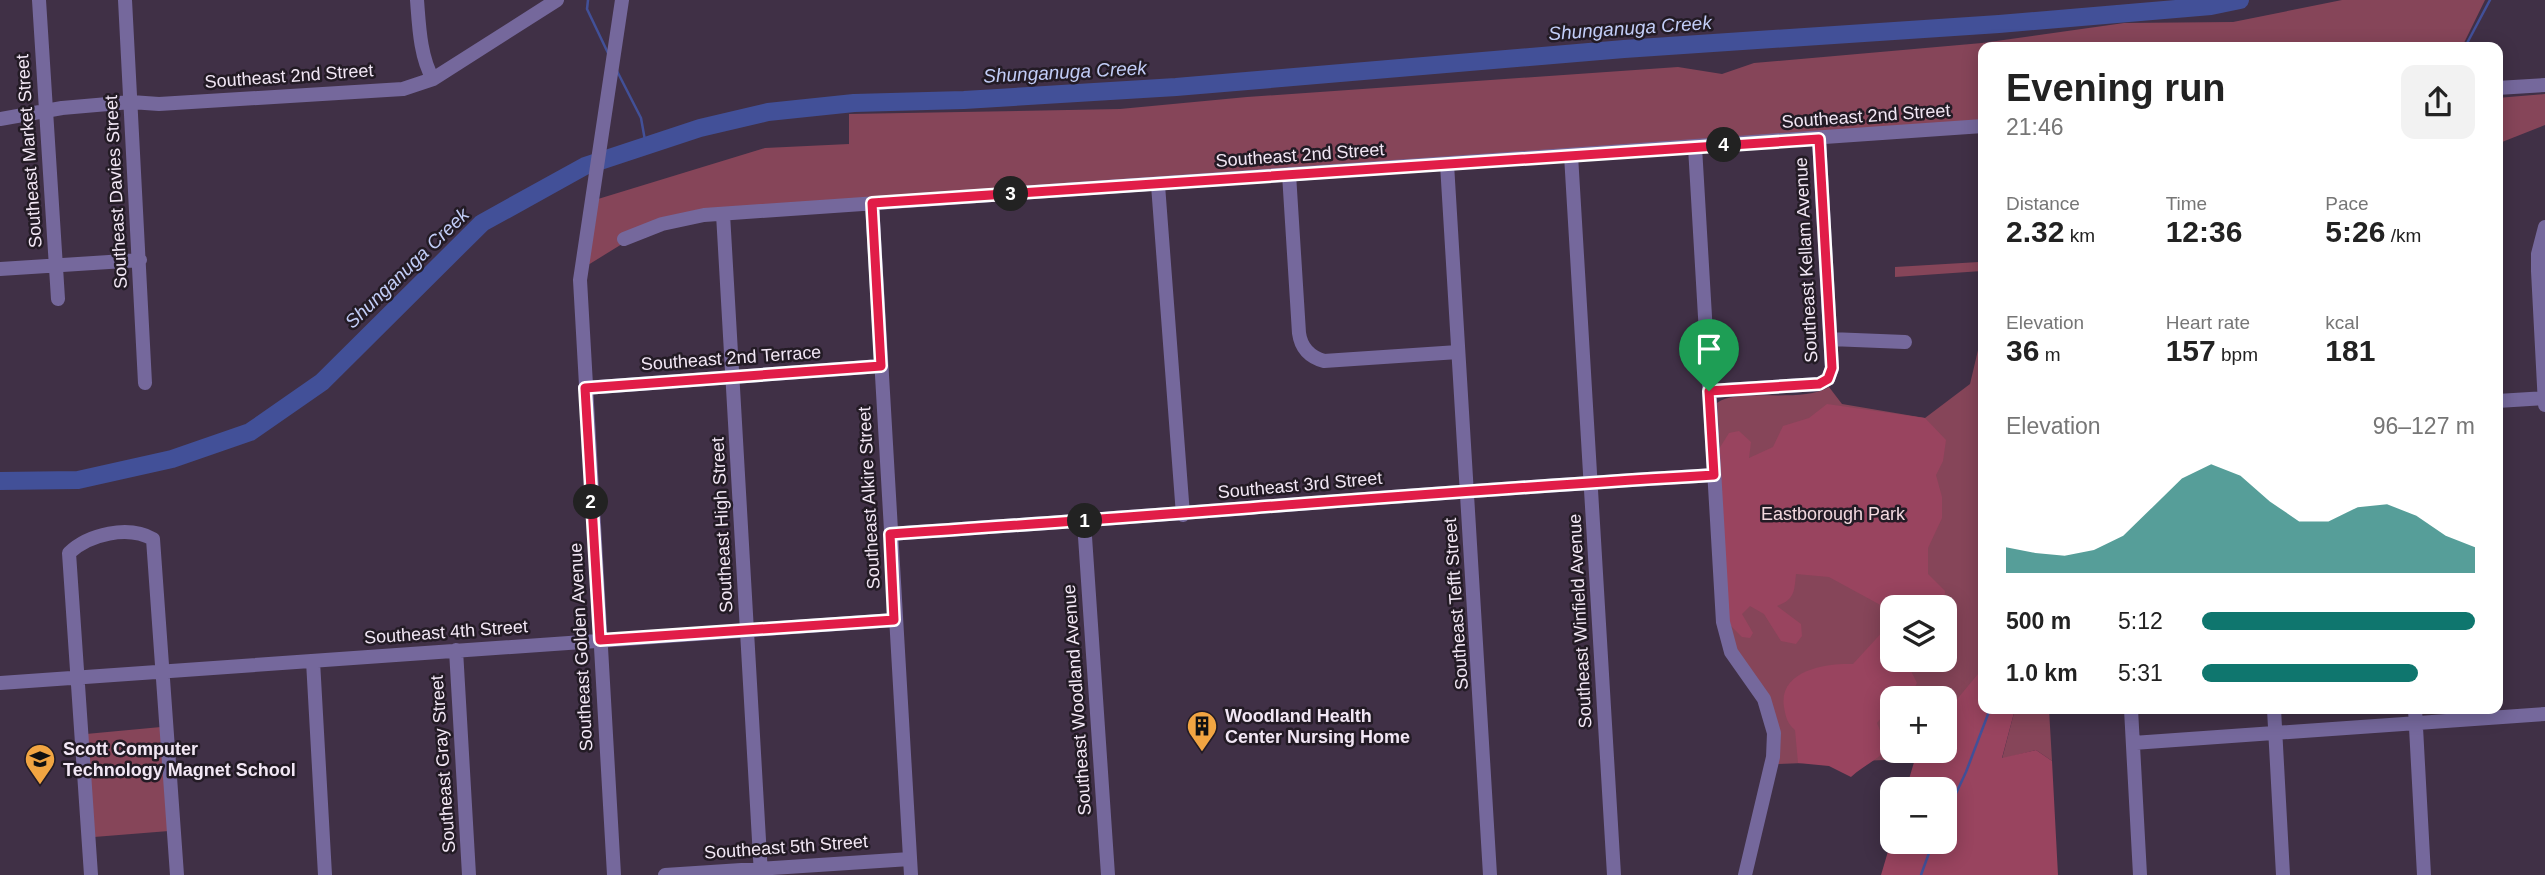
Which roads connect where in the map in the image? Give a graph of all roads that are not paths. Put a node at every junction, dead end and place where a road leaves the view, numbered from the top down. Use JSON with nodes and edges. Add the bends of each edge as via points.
{"nodes":[{"id":1,"x":39,"y":0,"type":"edge"},
{"id":2,"x":125,"y":0,"type":"edge"},
{"id":3,"x":417,"y":0,"type":"edge"},
{"id":4,"x":557,"y":0,"type":"edge"},
{"id":5,"x":622,"y":0,"type":"edge"},
{"id":6,"x":433,"y":79,"type":"junction"},
{"id":7,"x":2545,"y":85,"type":"edge"},
{"id":8,"x":2503,"y":88,"type":"edge"},
{"id":9,"x":131,"y":102,"type":"junction"},
{"id":10,"x":46,"y":110,"type":"junction"},
{"id":11,"x":0,"y":119,"type":"edge"},
{"id":12,"x":1978,"y":127,"type":"edge"},
{"id":13,"x":1819,"y":139,"type":"junction"},
{"id":14,"x":1695,"y":147,"type":"junction"},
{"id":15,"x":1571,"y":155,"type":"junction"},
{"id":16,"x":1447,"y":164,"type":"junction"},
{"id":17,"x":1289,"y":174,"type":"junction"},
{"id":18,"x":1158,"y":184,"type":"junction"},
{"id":19,"x":872,"y":203,"type":"junction"},
{"id":20,"x":723,"y":214,"type":"junction"},
{"id":21,"x":2545,"y":227,"type":"edge"},
{"id":22,"x":624,"y":240,"type":"dead end"},
{"id":23,"x":140,"y":260,"type":"junction"},
{"id":24,"x":57,"y":265,"type":"junction"},
{"id":25,"x":0,"y":269,"type":"edge"},
{"id":26,"x":58,"y":299,"type":"dead end"},
{"id":27,"x":1830,"y":339,"type":"junction"},
{"id":28,"x":1905,"y":342,"type":"dead end"},
{"id":29,"x":1458,"y":352,"type":"junction"},
{"id":30,"x":881,"y":366,"type":"junction"},
{"id":31,"x":732,"y":378,"type":"junction"},
{"id":32,"x":145,"y":383,"type":"dead end"},
{"id":33,"x":585,"y":388,"type":"junction"},
{"id":34,"x":1709,"y":391,"type":"junction"},
{"id":35,"x":2545,"y":398,"type":"edge"},
{"id":36,"x":2503,"y":401,"type":"edge"},
{"id":37,"x":2545,"y":405,"type":"edge"},
{"id":38,"x":1714,"y":475,"type":"junction"},
{"id":39,"x":1591,"y":482,"type":"junction"},
{"id":40,"x":1467,"y":490,"type":"junction"},
{"id":41,"x":1183,"y":514,"type":"junction"},
{"id":42,"x":1084,"y":522,"type":"junction"},
{"id":43,"x":890,"y":534,"type":"junction"},
{"id":44,"x":894,"y":620,"type":"junction"},
{"id":45,"x":747,"y":629,"type":"junction"},
{"id":46,"x":600,"y":640,"type":"junction"},
{"id":47,"x":456,"y":650,"type":"junction"},
{"id":48,"x":313,"y":661,"type":"junction"},
{"id":49,"x":162,"y":672,"type":"junction"},
{"id":50,"x":78,"y":678,"type":"junction"},
{"id":51,"x":0,"y":684,"type":"edge"},
{"id":52,"x":2131,"y":714,"type":"edge"},
{"id":53,"x":2274,"y":714,"type":"edge"},
{"id":54,"x":2415,"y":714,"type":"edge"},
{"id":55,"x":2545,"y":714,"type":"edge"},
{"id":56,"x":2416,"y":724,"type":"junction"},
{"id":57,"x":2275,"y":734,"type":"junction"},
{"id":58,"x":2133,"y":743,"type":"junction"},
{"id":59,"x":910,"y":859,"type":"junction"},
{"id":60,"x":761,"y":872,"type":"edge"},
{"id":61,"x":91,"y":875,"type":"edge"},
{"id":62,"x":177,"y":875,"type":"edge"},
{"id":63,"x":325,"y":875,"type":"edge"},
{"id":64,"x":469,"y":875,"type":"edge"},
{"id":65,"x":614,"y":875,"type":"edge"},
{"id":66,"x":665,"y":875,"type":"edge"},
{"id":67,"x":911,"y":875,"type":"edge"},
{"id":68,"x":1108,"y":875,"type":"edge"},
{"id":69,"x":1490,"y":875,"type":"edge"},
{"id":70,"x":1614,"y":875,"type":"edge"},
{"id":71,"x":1745,"y":875,"type":"edge"},
{"id":72,"x":2140,"y":875,"type":"edge"},
{"id":73,"x":2283,"y":875,"type":"edge"},
{"id":74,"x":2424,"y":875,"type":"edge"}],
"edges":[{"from":1,"to":10,"type":"street","name":"Southeast Market Street"},
{"from":2,"to":9,"type":"street","name":"Southeast Davies Street"},
{"from":3,"to":6,"type":"street","via":[[423,49]]},
{"from":4,"to":6,"type":"street","name":"Southeast 2nd Street"},
{"from":5,"to":33,"type":"street","name":"Southeast Golden Avenue","via":[[582,251]]},
{"from":6,"to":9,"type":"street","name":"Southeast 2nd Street","via":[[403,89]]},
{"from":7,"to":8,"type":"street"},
{"from":9,"to":10,"type":"street","name":"Southeast 2nd Street"},
{"from":9,"to":23,"type":"street","name":"Southeast Davies Street"},
{"from":10,"to":11,"type":"street","name":"Southeast 2nd Street"},
{"from":10,"to":24,"type":"street","name":"Southeast Market Street"},
{"from":12,"to":13,"type":"street","name":"Southeast 2nd Street"},
{"from":13,"to":14,"type":"street","name":"Southeast 2nd Street"},
{"from":13,"to":27,"type":"street","name":"Southeast Kellam Avenue"},
{"from":14,"to":15,"type":"street","name":"Southeast 2nd Street"},
{"from":14,"to":34,"type":"street"},
{"from":15,"to":16,"type":"street","name":"Southeast 2nd Street"},
{"from":15,"to":39,"type":"street","name":"Southeast Winfield Avenue"},
{"from":16,"to":17,"type":"street","name":"Southeast 2nd Street"},
{"from":16,"to":29,"type":"street","name":"Southeast Tefft Street"},
{"from":17,"to":18,"type":"street","name":"Southeast 2nd Street"},
{"from":17,"to":29,"type":"street","via":[[1299,333],[1307,351],[1324,361]]},
{"from":18,"to":19,"type":"street","name":"Southeast 2nd Street"},
{"from":18,"to":41,"type":"street"},
{"from":19,"to":20,"type":"street","name":"Southeast 2nd Street"},
{"from":19,"to":30,"type":"street","name":"Southeast Alkire Street"},
{"from":20,"to":22,"type":"street","name":"Southeast 2nd Street","via":[[674,221]]},
{"from":20,"to":31,"type":"street","name":"Southeast High Street"},
{"from":21,"to":35,"type":"street","via":[[2538,254]]},
{"from":23,"to":24,"type":"street"},
{"from":23,"to":32,"type":"street","name":"Southeast Davies Street"},
{"from":24,"to":25,"type":"street"},
{"from":24,"to":26,"type":"street","name":"Southeast Market Street"},
{"from":27,"to":28,"type":"street"},
{"from":27,"to":34,"type":"street","name":"Southeast Kellam Avenue","via":[[1832,368],[1828,379],[1819,384]]},
{"from":29,"to":40,"type":"street","name":"Southeast Tefft Street"},
{"from":30,"to":31,"type":"street","name":"Southeast 2nd Terrace"},
{"from":30,"to":43,"type":"street","name":"Southeast Alkire Street"},
{"from":31,"to":33,"type":"street","name":"Southeast 2nd Terrace"},
{"from":31,"to":45,"type":"street","name":"Southeast High Street"},
{"from":33,"to":46,"type":"street","name":"Southeast Golden Avenue"},
{"from":34,"to":38,"type":"street"},
{"from":35,"to":36,"type":"street"},
{"from":35,"to":37,"type":"street"},
{"from":38,"to":39,"type":"street","name":"Southeast 3rd Street"},
{"from":38,"to":71,"type":"street","via":[[1726,637],[1739,666],[1764,699],[1774,733],[1773,757]]},
{"from":39,"to":40,"type":"street","name":"Southeast 3rd Street"},
{"from":39,"to":70,"type":"street","name":"Southeast Winfield Avenue"},
{"from":40,"to":41,"type":"street","name":"Southeast 3rd Street"},
{"from":40,"to":69,"type":"street","name":"Southeast Tefft Street"},
{"from":41,"to":42,"type":"street","name":"Southeast 3rd Street"},
{"from":42,"to":43,"type":"street","name":"Southeast 3rd Street"},
{"from":42,"to":68,"type":"street","name":"Southeast Woodland Avenue"},
{"from":43,"to":44,"type":"street","name":"Southeast Alkire Street"},
{"from":44,"to":45,"type":"street","name":"Southeast 4th Street"},
{"from":44,"to":59,"type":"street","name":"Southeast Alkire Street"},
{"from":45,"to":46,"type":"street","name":"Southeast 4th Street"},
{"from":45,"to":60,"type":"street","name":"Southeast High Street"},
{"from":46,"to":47,"type":"street","name":"Southeast 4th Street"},
{"from":46,"to":65,"type":"street","name":"Southeast Golden Avenue"},
{"from":47,"to":48,"type":"street","name":"Southeast 4th Street"},
{"from":47,"to":64,"type":"street","name":"Southeast Gray Street"},
{"from":48,"to":49,"type":"street","name":"Southeast 4th Street"},
{"from":48,"to":63,"type":"street"},
{"from":49,"to":50,"type":"street","name":"Southeast 4th Street"},
{"from":49,"to":50,"type":"street","via":[[153,540],[137,534],[107,534],[84,541],[69,554]]},
{"from":49,"to":62,"type":"street"},
{"from":50,"to":51,"type":"street","name":"Southeast 4th Street"},
{"from":50,"to":61,"type":"street"},
{"from":52,"to":58,"type":"street"},
{"from":53,"to":57,"type":"street"},
{"from":54,"to":56,"type":"street"},
{"from":55,"to":56,"type":"street"},
{"from":56,"to":57,"type":"street"},
{"from":56,"to":74,"type":"street"},
{"from":57,"to":58,"type":"street"},
{"from":57,"to":73,"type":"street"},
{"from":58,"to":72,"type":"street"},
{"from":59,"to":60,"type":"street","name":"Southeast 5th Street"},
{"from":59,"to":67,"type":"street","name":"Southeast Alkire Street"},
{"from":60,"to":66,"type":"street","name":"Southeast 5th Street"}]}
